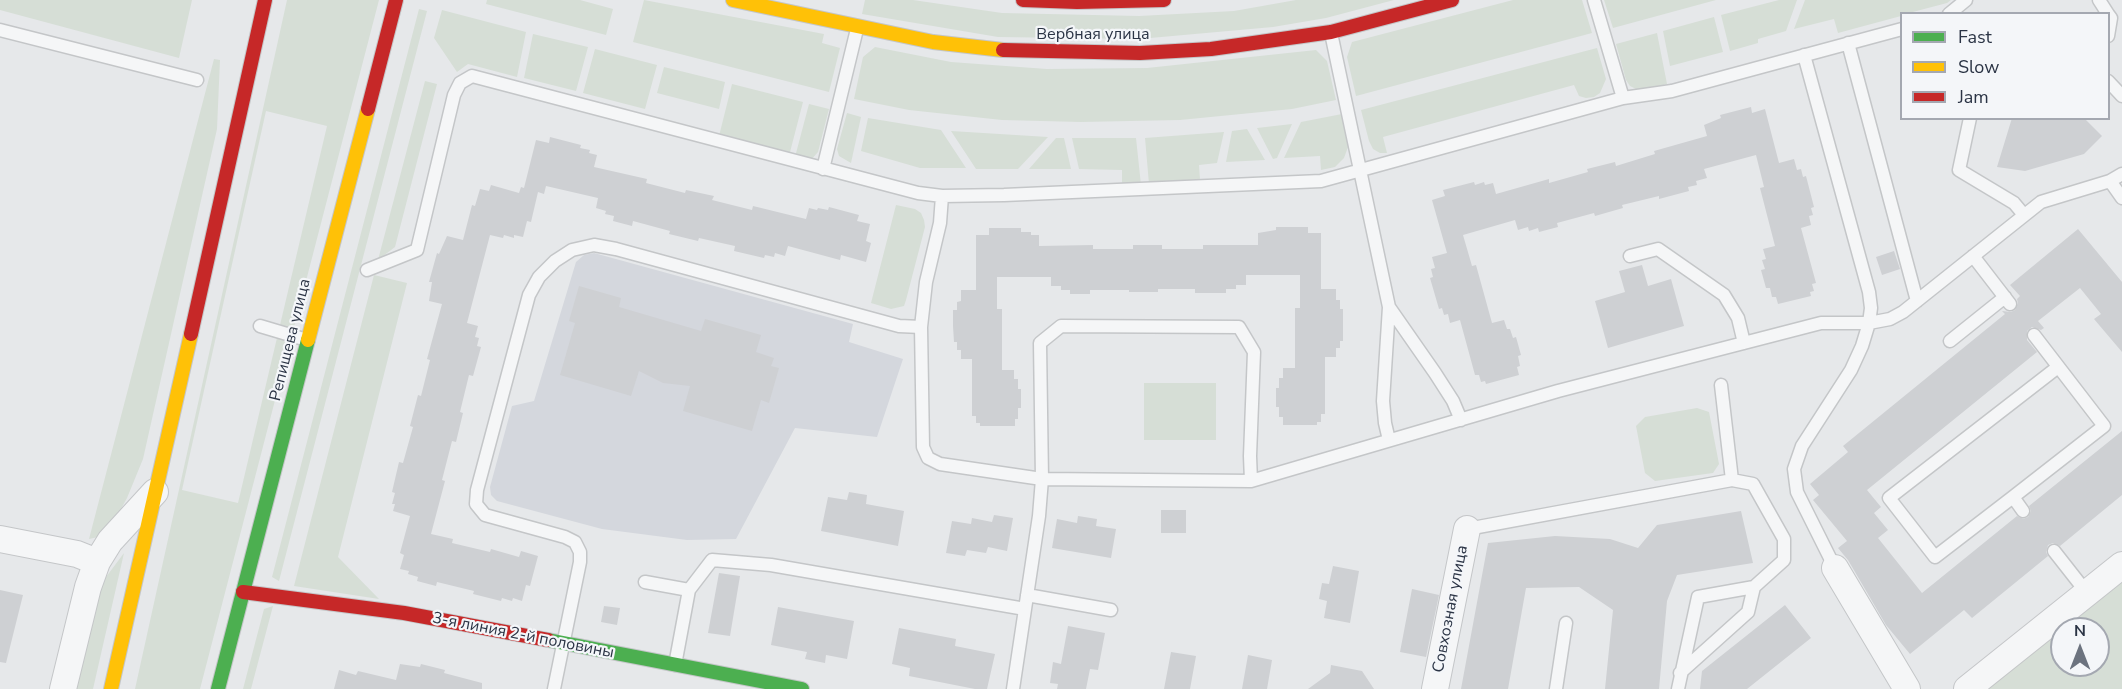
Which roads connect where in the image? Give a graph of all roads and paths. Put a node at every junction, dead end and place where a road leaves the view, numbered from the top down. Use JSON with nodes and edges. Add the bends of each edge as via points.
{"nodes":[{"id":1,"x":265,"y":0,"type":"edge"},
{"id":2,"x":396,"y":0,"type":"edge"},
{"id":3,"x":733,"y":0,"type":"edge"},
{"id":4,"x":1023,"y":0,"type":"edge"},
{"id":5,"x":1164,"y":0,"type":"edge"},
{"id":6,"x":1452,"y":0,"type":"edge"},
{"id":7,"x":1594,"y":0,"type":"edge"},
{"id":8,"x":1966,"y":0,"type":"edge"},
{"id":9,"x":1951,"y":12,"type":"edge"},
{"id":10,"x":857,"y":27,"type":"junction"},
{"id":11,"x":0,"y":30,"type":"edge"},
{"id":12,"x":1900,"y":30,"type":"edge"},
{"id":13,"x":1331,"y":32,"type":"junction"},
{"id":14,"x":1848,"y":43,"type":"junction"},
{"id":15,"x":1804,"y":55,"type":"junction"},
{"id":16,"x":197,"y":80,"type":"dead end"},
{"id":17,"x":2110,"y":82,"type":"edge"},
{"id":18,"x":2122,"y":96,"type":"edge"},
{"id":19,"x":1623,"y":98,"type":"junction"},
{"id":20,"x":1971,"y":120,"type":"edge"},
{"id":21,"x":823,"y":170,"type":"junction"},
{"id":22,"x":1360,"y":171,"type":"junction"},
{"id":23,"x":2122,"y":174,"type":"edge"},
{"id":24,"x":2110,"y":182,"type":"junction"},
{"id":25,"x":942,"y":196,"type":"junction"},
{"id":26,"x":2122,"y":198,"type":"edge"},
{"id":27,"x":2024,"y":215,"type":"junction"},
{"id":28,"x":1630,"y":256,"type":"dead end"},
{"id":29,"x":1973,"y":256,"type":"junction"},
{"id":30,"x":367,"y":270,"type":"dead end"},
{"id":31,"x":1917,"y":301,"type":"junction"},
{"id":32,"x":1389,"y":307,"type":"junction"},
{"id":33,"x":1869,"y":323,"type":"junction"},
{"id":34,"x":260,"y":326,"type":"dead end"},
{"id":35,"x":921,"y":327,"type":"junction"},
{"id":36,"x":2034,"y":335,"type":"dead end"},
{"id":37,"x":308,"y":340,"type":"junction"},
{"id":38,"x":1950,"y":341,"type":"dead end"},
{"id":39,"x":1744,"y":343,"type":"junction"},
{"id":40,"x":2058,"y":367,"type":"junction"},
{"id":41,"x":1721,"y":385,"type":"dead end"},
{"id":42,"x":1461,"y":420,"type":"junction"},
{"id":43,"x":1389,"y":440,"type":"junction"},
{"id":44,"x":1042,"y":479,"type":"junction"},
{"id":45,"x":1732,"y":480,"type":"junction"},
{"id":46,"x":1251,"y":481,"type":"junction"},
{"id":47,"x":155,"y":492,"type":"junction"},
{"id":48,"x":2013,"y":497,"type":"junction"},
{"id":49,"x":2023,"y":511,"type":"dead end"},
{"id":50,"x":1467,"y":529,"type":"joint"},
{"id":51,"x":0,"y":539,"type":"edge"},
{"id":52,"x":2054,"y":551,"type":"dead end"},
{"id":53,"x":97,"y":562,"type":"junction"},
{"id":54,"x":2122,"y":565,"type":"edge"},
{"id":55,"x":1835,"y":568,"type":"joint"},
{"id":56,"x":645,"y":582,"type":"dead end"},
{"id":57,"x":1754,"y":587,"type":"junction"},
{"id":58,"x":689,"y":590,"type":"junction"},
{"id":59,"x":243,"y":592,"type":"junction"},
{"id":60,"x":2087,"y":593,"type":"junction"},
{"id":61,"x":1027,"y":595,"type":"junction"},
{"id":62,"x":1025,"y":609,"type":"junction"},
{"id":63,"x":1111,"y":610,"type":"dead end"},
{"id":64,"x":1566,"y":623,"type":"dead end"},
{"id":65,"x":563,"y":645,"type":"junction"},
{"id":66,"x":675,"y":665,"type":"junction"},
{"id":67,"x":1680,"y":673,"type":"junction"},
{"id":68,"x":729,"y":682,"type":"edge"},
{"id":69,"x":63,"y":689,"type":"edge"},
{"id":70,"x":111,"y":689,"type":"edge"},
{"id":71,"x":218,"y":689,"type":"edge"},
{"id":72,"x":554,"y":689,"type":"edge"},
{"id":73,"x":802,"y":689,"type":"edge"},
{"id":74,"x":1013,"y":689,"type":"edge"},
{"id":75,"x":1435,"y":689,"type":"edge"},
{"id":76,"x":1556,"y":689,"type":"edge"},
{"id":77,"x":1678,"y":689,"type":"edge"},
{"id":78,"x":1907,"y":689,"type":"edge"},
{"id":79,"x":1967,"y":689,"type":"edge"}],
"edges":[{"from":1,"to":47,"type":"main road"},
{"from":2,"to":37,"type":"main road","name":"Репищева улица"},
{"from":3,"to":10,"type":"main road","name":"Вербная улица"},
{"from":4,"to":5,"type":"main road","name":"Вербная улица"},
{"from":6,"to":13,"type":"main road","name":"Вербная улица"},
{"from":7,"to":19,"type":"lane"},
{"from":8,"to":9,"type":"lane"},
{"from":10,"to":13,"type":"main road","name":"Вербная улица","via":[[997,50],[1076,54],[1211,49]]},
{"from":10,"to":21,"type":"lane"},
{"from":11,"to":16,"type":"lane"},
{"from":12,"to":14,"type":"lane"},
{"from":13,"to":22,"type":"lane"},
{"from":14,"to":15,"type":"lane"},
{"from":14,"to":31,"type":"lane"},
{"from":15,"to":19,"type":"lane","via":[[1672,91]]},
{"from":15,"to":33,"type":"lane","via":[[1869,292]]},
{"from":17,"to":18,"type":"lane"},
{"from":19,"to":22,"type":"lane"},
{"from":20,"to":27,"type":"lane","via":[[1959,170],[2014,203]]},
{"from":21,"to":25,"type":"lane","via":[[918,194]]},
{"from":21,"to":30,"type":"lane","via":[[472,76],[460,83],[454,95],[417,250]]},
{"from":22,"to":25,"type":"lane","via":[[1292,184]]},
{"from":22,"to":32,"type":"lane"},
{"from":23,"to":24,"type":"lane"},
{"from":24,"to":26,"type":"lane"},
{"from":24,"to":27,"type":"lane","via":[[2041,202]]},
{"from":25,"to":35,"type":"lane"},
{"from":27,"to":29,"type":"lane"},
{"from":28,"to":39,"type":"lane","via":[[1658,249],[1724,295],[1738,318]]},
{"from":29,"to":31,"type":"lane"},
{"from":29,"to":38,"type":"lane","via":[[2008,301]]},
{"from":31,"to":33,"type":"lane","via":[[1897,315]]},
{"from":32,"to":42,"type":"lane","via":[[1453,401]]},
{"from":32,"to":43,"type":"lane","via":[[1383,401]]},
{"from":33,"to":39,"type":"lane","via":[[1821,323]]},
{"from":33,"to":55,"type":"lane","via":[[1851,370],[1802,446],[1794,469],[1797,492]]},
{"from":34,"to":37,"type":"lane"},
{"from":35,"to":44,"type":"lane","via":[[923,447],[928,458],[940,464]]},
{"from":35,"to":65,"type":"lane","via":[[899,326],[594,245],[572,250],[555,261],[529,295],[476,504],[485,515],[575,542],[580,562]]},
{"from":36,"to":40,"type":"lane"},
{"from":37,"to":59,"type":"main road","name":"Репищева улица"},
{"from":39,"to":42,"type":"lane"},
{"from":40,"to":48,"type":"lane","via":[[2104,426]]},
{"from":40,"to":48,"type":"lane","via":[[1889,498],[1935,557]]},
{"from":41,"to":45,"type":"lane"},
{"from":42,"to":43,"type":"lane"},
{"from":43,"to":46,"type":"lane"},
{"from":44,"to":46,"type":"lane"},
{"from":44,"to":46,"type":"lane","via":[[1040,343],[1061,326],[1239,327],[1254,352]]},
{"from":44,"to":61,"type":"lane"},
{"from":45,"to":50,"type":"lane"},
{"from":45,"to":57,"type":"lane","via":[[1753,484],[1784,538],[1784,560]]},
{"from":47,"to":53,"type":"street","via":[[110,541]]},
{"from":47,"to":70,"type":"main road"},
{"from":48,"to":49,"type":"lane"},
{"from":50,"to":75,"type":"street","name":"Совхозная улица"},
{"from":51,"to":53,"type":"street"},
{"from":52,"to":60,"type":"lane"},
{"from":53,"to":69,"type":"street"},
{"from":54,"to":60,"type":"street"},
{"from":55,"to":78,"type":"street"},
{"from":56,"to":58,"type":"lane"},
{"from":57,"to":67,"type":"lane","via":[[1748,612]]},
{"from":57,"to":67,"type":"lane","via":[[1698,597]]},
{"from":58,"to":62,"type":"lane","via":[[712,560],[771,565]]},
{"from":58,"to":66,"type":"lane"},
{"from":59,"to":65,"type":"main road","name":"3-я линия 2-й половины","via":[[404,614]]},
{"from":59,"to":71,"type":"main road","name":"Репищева улица"},
{"from":60,"to":79,"type":"street"},
{"from":61,"to":62,"type":"lane"},
{"from":61,"to":63,"type":"lane"},
{"from":62,"to":74,"type":"lane"},
{"from":64,"to":76,"type":"lane"},
{"from":65,"to":66,"type":"main road","name":"3-я линия 2-й половины"},
{"from":65,"to":72,"type":"lane"},
{"from":66,"to":68,"type":"main road","name":"3-я линия 2-й половины"},
{"from":67,"to":77,"type":"lane"},
{"from":68,"to":73,"type":"main road","name":"3-я линия 2-й половины"}]}
